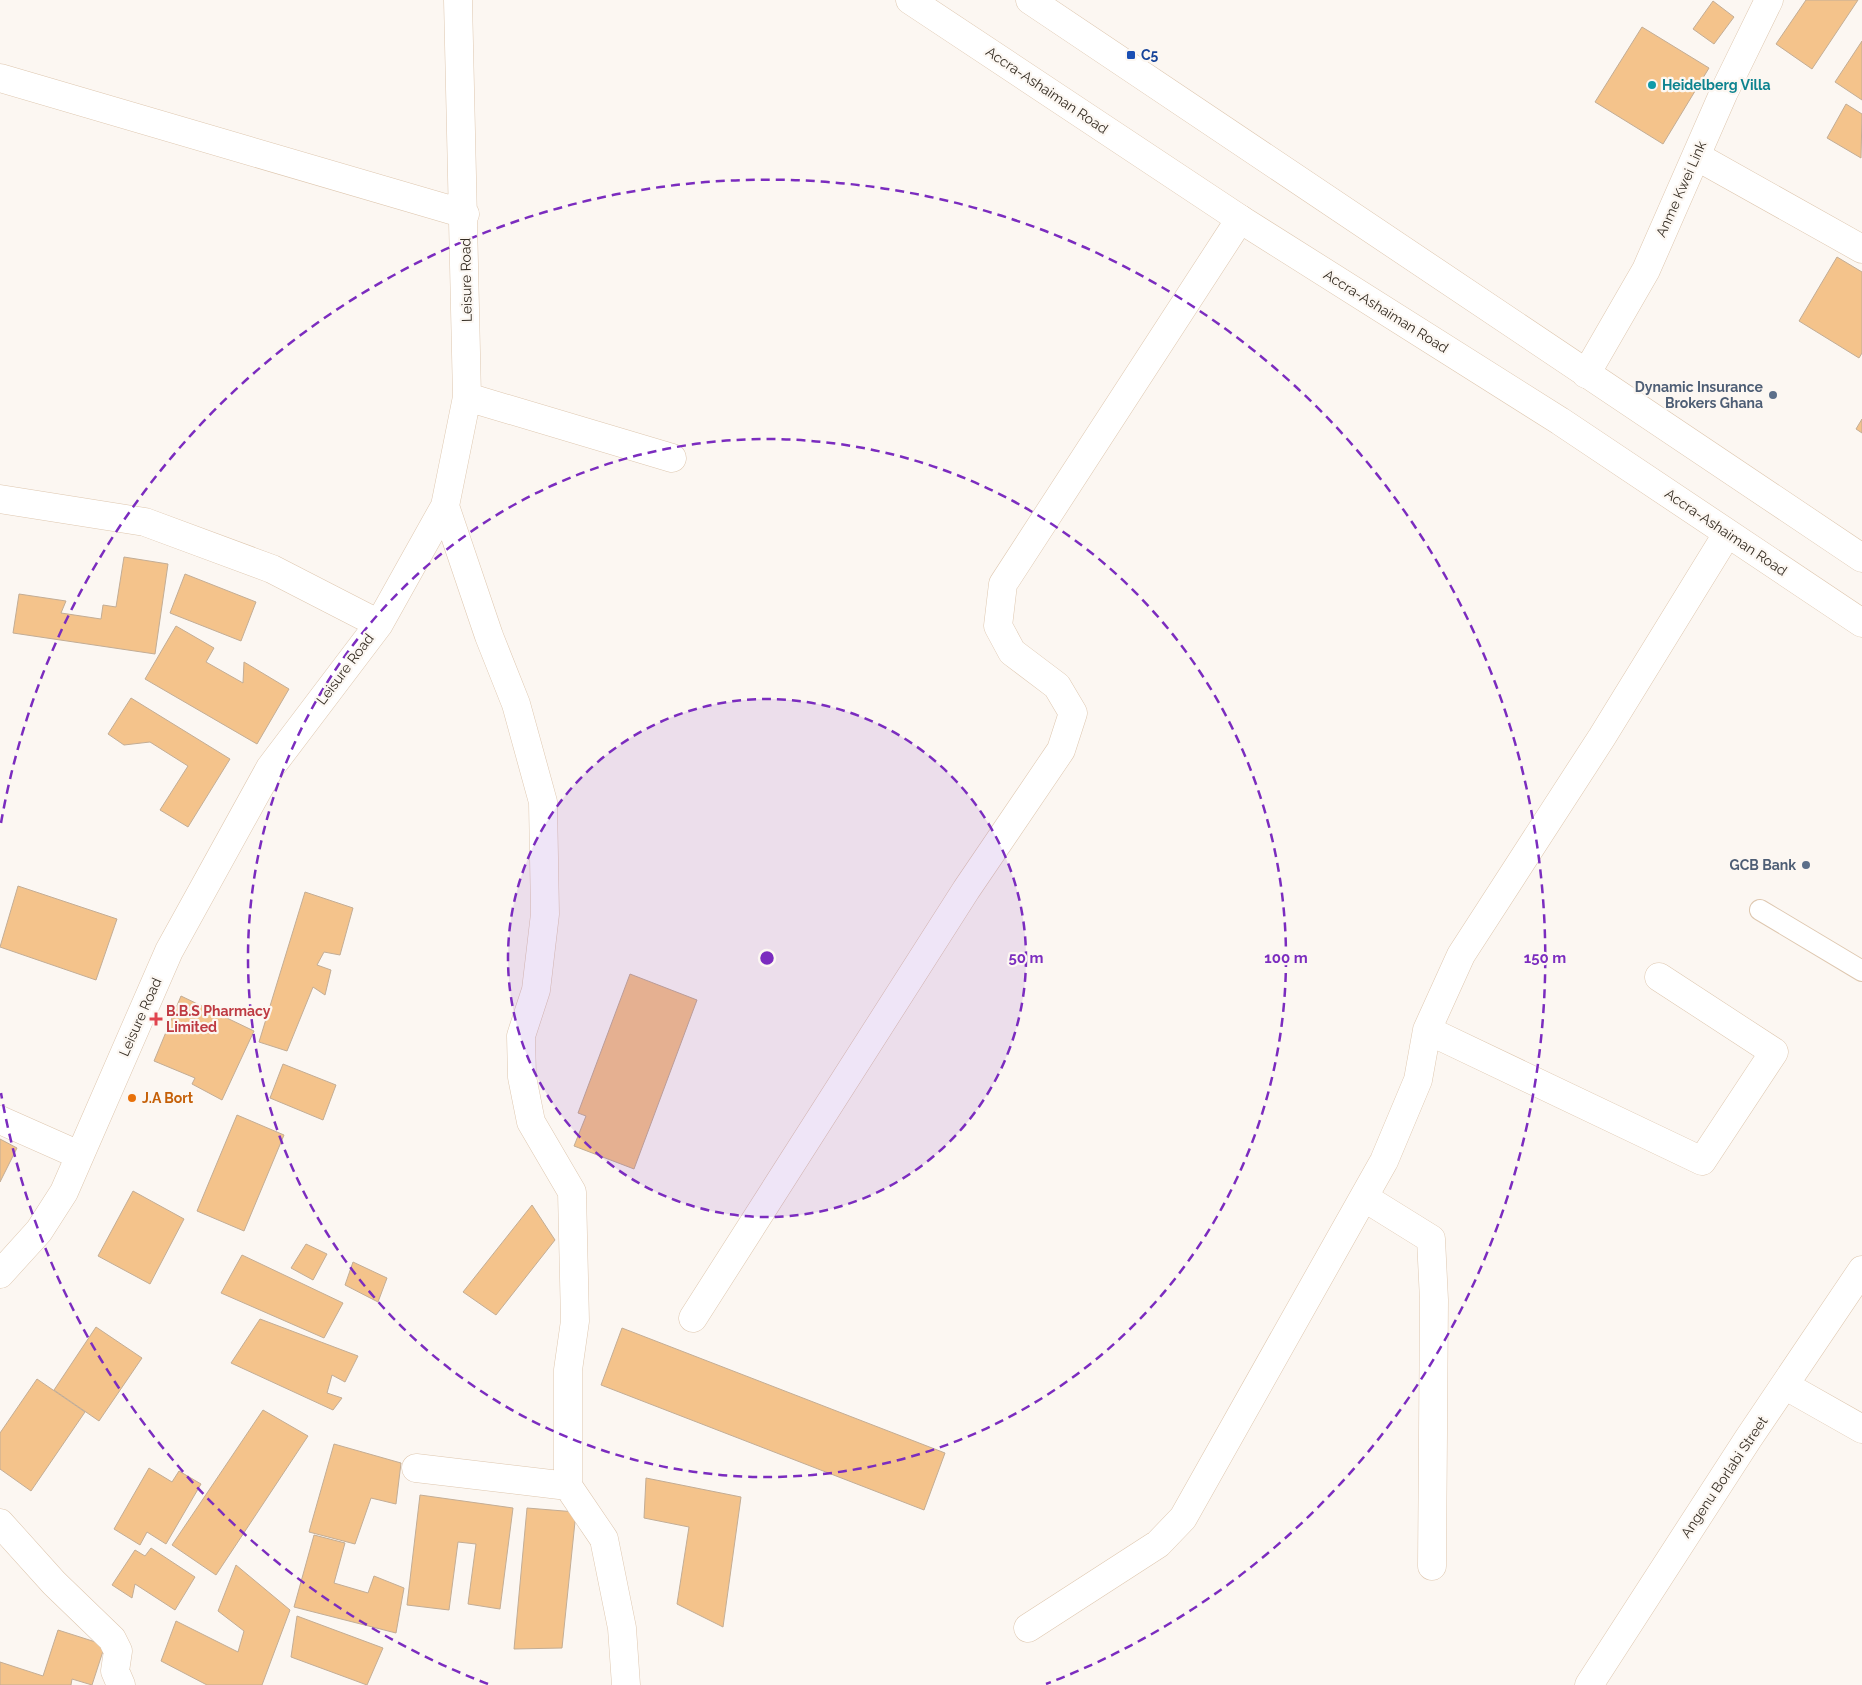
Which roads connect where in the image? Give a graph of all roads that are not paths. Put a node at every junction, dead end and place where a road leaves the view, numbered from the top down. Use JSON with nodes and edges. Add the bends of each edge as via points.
{"nodes":[{"id":1,"x":458,"y":0,"type":"edge"},
{"id":2,"x":910,"y":0,"type":"edge"},
{"id":3,"x":1030,"y":0,"type":"edge"},
{"id":4,"x":1768,"y":0,"type":"edge"},
{"id":5,"x":0,"y":78,"type":"edge"},
{"id":6,"x":1696,"y":156,"type":"junction"},
{"id":7,"x":464,"y":214,"type":"junction"},
{"id":8,"x":1240,"y":218,"type":"junction"},
{"id":9,"x":1862,"y":249,"type":"edge"},
{"id":10,"x":1586,"y":374,"type":"junction"},
{"id":11,"x":467,"y":397,"type":"junction"},
{"id":12,"x":672,"y":458,"type":"dead end"},
{"id":13,"x":0,"y":498,"type":"edge"},
{"id":14,"x":445,"y":506,"type":"junction"},
{"id":15,"x":1727,"y":534,"type":"junction"},
{"id":16,"x":1862,"y":558,"type":"edge"},
{"id":17,"x":1862,"y":623,"type":"edge"},
{"id":18,"x":379,"y":624,"type":"junction"},
{"id":19,"x":1760,"y":910,"type":"dead end"},
{"id":20,"x":1862,"y":971,"type":"edge"},
{"id":21,"x":1659,"y":977,"type":"dead end"},
{"id":22,"x":1427,"y":1030,"type":"junction"},
{"id":23,"x":0,"y":1120,"type":"edge"},
{"id":24,"x":79,"y":1155,"type":"junction"},
{"id":25,"x":1365,"y":1198,"type":"junction"},
{"id":26,"x":1862,"y":1270,"type":"edge"},
{"id":27,"x":0,"y":1274,"type":"edge"},
{"id":28,"x":693,"y":1318,"type":"dead end"},
{"id":29,"x":1786,"y":1386,"type":"junction"},
{"id":30,"x":1862,"y":1429,"type":"edge"},
{"id":31,"x":416,"y":1468,"type":"dead end"},
{"id":32,"x":568,"y":1486,"type":"junction"},
{"id":33,"x":0,"y":1523,"type":"edge"},
{"id":34,"x":1432,"y":1566,"type":"dead end"},
{"id":35,"x":1028,"y":1628,"type":"dead end"},
{"id":36,"x":121,"y":1685,"type":"edge"},
{"id":37,"x":626,"y":1685,"type":"edge"},
{"id":38,"x":1589,"y":1685,"type":"edge"}],
"edges":[{"from":1,"to":7,"type":"street","name":"Leisure Road"},
{"from":2,"to":8,"type":"street","name":"Accra-Ashaiman Road"},
{"from":3,"to":10,"type":"street"},
{"from":4,"to":6,"type":"street","name":"Anme Kwei Link"},
{"from":5,"to":7,"type":"street"},
{"from":6,"to":9,"type":"street"},
{"from":6,"to":10,"type":"street","name":"Anme Kwei Link","via":[[1646,270]]},
{"from":7,"to":11,"type":"street","name":"Leisure Road"},
{"from":8,"to":15,"type":"street","name":"Accra-Ashaiman Road","via":[[1560,420]]},
{"from":8,"to":28,"type":"street","via":[[1003,584],[998,626],[1012,652],[1057,686],[1073,714],[1061,750],[966,890]]},
{"from":10,"to":16,"type":"street"},
{"from":11,"to":12,"type":"street"},
{"from":11,"to":14,"type":"street","name":"Leisure Road"},
{"from":13,"to":18,"type":"street","via":[[145,522],[272,569]]},
{"from":14,"to":18,"type":"street","name":"Leisure Road"},
{"from":14,"to":32,"type":"street","via":[[488,636],[516,704],[543,802],[544,914],[536,990],[521,1036],[522,1077],[531,1122],[572,1192],[575,1321],[568,1370]]},
{"from":15,"to":17,"type":"street","name":"Accra-Ashaiman Road"},
{"from":15,"to":22,"type":"street","via":[[1602,737],[1461,955]]},
{"from":18,"to":24,"type":"street","name":"Leisure Road","via":[[270,768],[169,951]]},
{"from":19,"to":20,"type":"lane"},
{"from":21,"to":22,"type":"street","via":[[1774,1052],[1702,1161]]},
{"from":22,"to":25,"type":"street","via":[[1418,1080]]},
{"from":23,"to":24,"type":"street"},
{"from":24,"to":27,"type":"street","name":"Leisure Road","via":[[64,1192],[39,1231]]},
{"from":25,"to":34,"type":"street","via":[[1431,1239],[1434,1300]]},
{"from":25,"to":35,"type":"street","via":[[1183,1518],[1158,1544]]},
{"from":26,"to":29,"type":"street","name":"Angenu Borlabi Street"},
{"from":29,"to":30,"type":"street"},
{"from":29,"to":38,"type":"street","name":"Angenu Borlabi Street"},
{"from":31,"to":32,"type":"street"},
{"from":32,"to":37,"type":"street","via":[[604,1539],[622,1628]]},
{"from":33,"to":36,"type":"street","via":[[54,1583],[112,1639],[118,1651],[115,1671]]}]}
